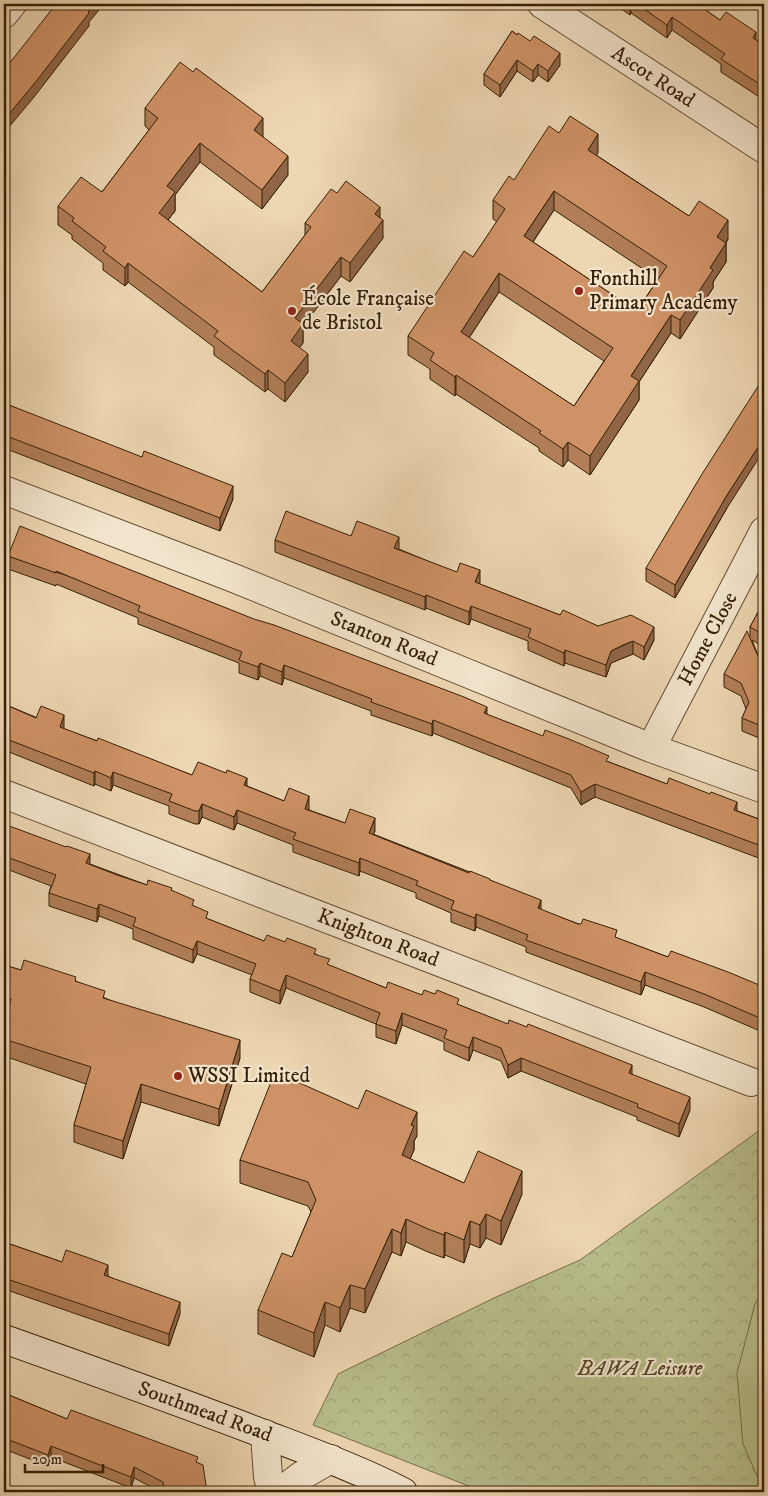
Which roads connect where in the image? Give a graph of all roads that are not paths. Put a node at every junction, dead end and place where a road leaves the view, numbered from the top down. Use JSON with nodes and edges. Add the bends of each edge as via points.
{"nodes":[{"id":1,"x":12,"y":4,"type":"edge"},
{"id":2,"x":542,"y":4,"type":"edge"},
{"id":3,"x":4,"y":14,"type":"edge"},
{"id":4,"x":764,"y":149,"type":"edge"},
{"id":5,"x":4,"y":490,"type":"edge"},
{"id":6,"x":764,"y":531,"type":"edge"},
{"id":7,"x":651,"y":748,"type":"junction"},
{"id":8,"x":764,"y":790,"type":"edge"},
{"id":9,"x":4,"y":794,"type":"edge"},
{"id":10,"x":751,"y":1082,"type":"dead end"},
{"id":11,"x":4,"y":1339,"type":"edge"},
{"id":12,"x":266,"y":1434,"type":"junction"},
{"id":13,"x":331,"y":1459,"type":"junction"},
{"id":14,"x":272,"y":1492,"type":"edge"},
{"id":15,"x":280,"y":1492,"type":"edge"},
{"id":16,"x":403,"y":1492,"type":"edge"}],
"edges":[{"from":1,"to":3,"type":"street"},
{"from":2,"to":4,"type":"street","name":"Ascot Road"},
{"from":5,"to":7,"type":"street","name":"Stanton Road","via":[[231,577]]},
{"from":6,"to":7,"type":"street","name":"Home Close"},
{"from":7,"to":8,"type":"street","name":"Stanton Road"},
{"from":9,"to":10,"type":"street","name":"Knighton Road"},
{"from":11,"to":12,"type":"street","name":"Southmead Road"},
{"from":12,"to":13,"type":"street","name":"Southmead Road"},
{"from":12,"to":14,"type":"street"},
{"from":13,"to":15,"type":"street"},
{"from":13,"to":16,"type":"street","name":"Southmead Road"}]}
